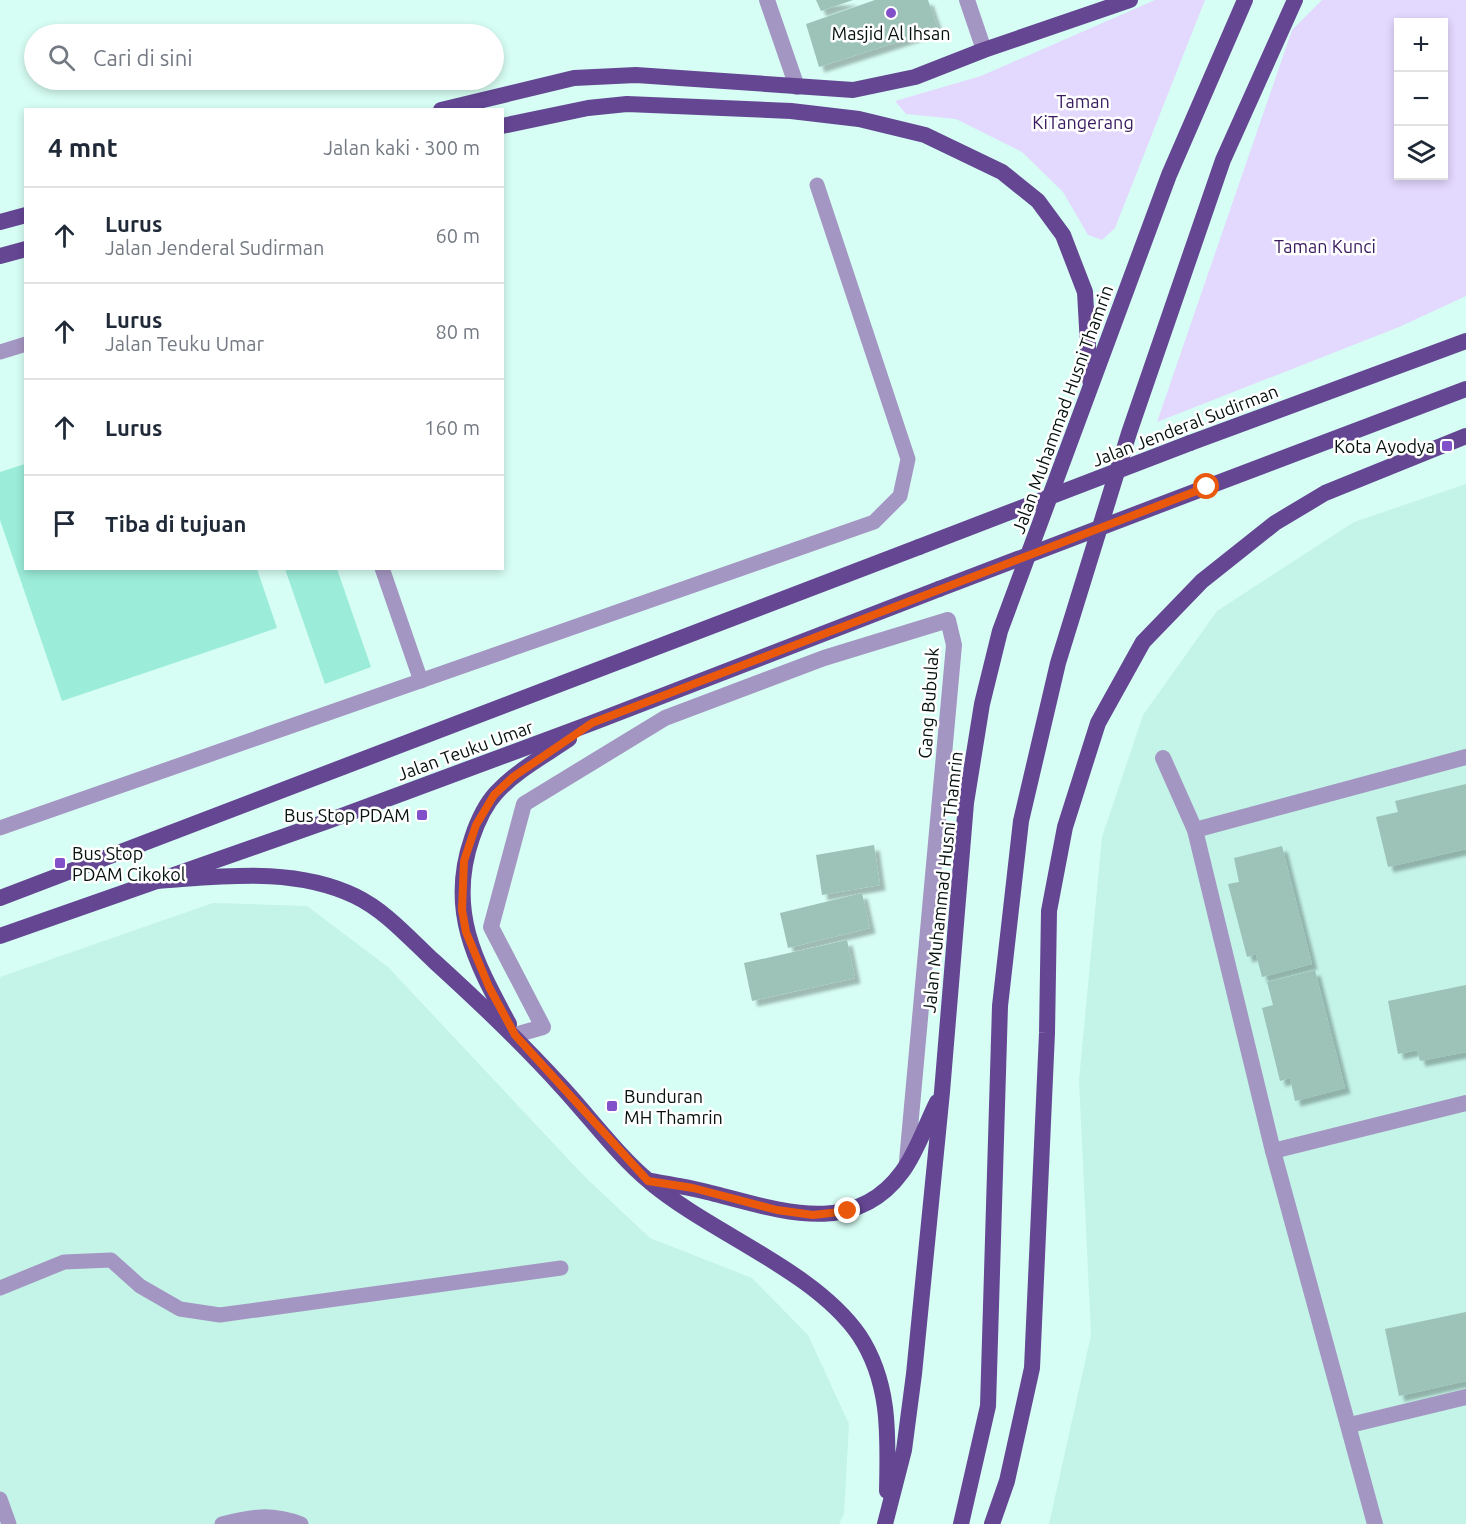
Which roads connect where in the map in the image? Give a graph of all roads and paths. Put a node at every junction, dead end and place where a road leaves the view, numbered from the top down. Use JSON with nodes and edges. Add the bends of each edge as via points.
{"nodes":[{"id":1,"x":767,"y":0,"type":"edge"},
{"id":2,"x":967,"y":0,"type":"edge"},
{"id":3,"x":1130,"y":0,"type":"edge"},
{"id":4,"x":1245,"y":0,"type":"edge"},
{"id":5,"x":1295,"y":0,"type":"edge"},
{"id":6,"x":984,"y":50,"type":"junction"},
{"id":7,"x":797,"y":87,"type":"junction"},
{"id":8,"x":450,"y":108,"type":"edge"},
{"id":9,"x":504,"y":126,"type":"edge"},
{"id":10,"x":817,"y":185,"type":"dead end"},
{"id":11,"x":24,"y":216,"type":"edge"},
{"id":12,"x":0,"y":222,"type":"edge"},
{"id":13,"x":24,"y":250,"type":"edge"},
{"id":14,"x":0,"y":256,"type":"edge"},
{"id":15,"x":1466,"y":341,"type":"edge"},
{"id":16,"x":24,"y":345,"type":"edge"},
{"id":17,"x":0,"y":352,"type":"edge"},
{"id":18,"x":1090,"y":387,"type":"junction"},
{"id":19,"x":1466,"y":389,"type":"edge"},
{"id":20,"x":1466,"y":436,"type":"edge"},
{"id":21,"x":919,"y":547,"type":"joint"},
{"id":22,"x":383,"y":570,"type":"edge"},
{"id":23,"x":421,"y":681,"type":"junction"},
{"id":24,"x":592,"y":723,"type":"junction"},
{"id":25,"x":1466,"y":757,"type":"edge"},
{"id":26,"x":1163,"y":758,"type":"dead end"},
{"id":27,"x":0,"y":828,"type":"edge"},
{"id":28,"x":1195,"y":830,"type":"junction"},
{"id":29,"x":154,"y":881,"type":"junction"},
{"id":30,"x":0,"y":898,"type":"edge"},
{"id":31,"x":0,"y":936,"type":"edge"},
{"id":32,"x":515,"y":1035,"type":"junction"},
{"id":33,"x":942,"y":1092,"type":"junction"},
{"id":34,"x":1466,"y":1103,"type":"edge"},
{"id":35,"x":1273,"y":1151,"type":"junction"},
{"id":36,"x":907,"y":1161,"type":"junction"},
{"id":37,"x":648,"y":1181,"type":"junction"},
{"id":38,"x":561,"y":1268,"type":"dead end"},
{"id":39,"x":0,"y":1288,"type":"edge"},
{"id":40,"x":1466,"y":1397,"type":"edge"},
{"id":41,"x":1350,"y":1425,"type":"junction"},
{"id":42,"x":0,"y":1499,"type":"edge"},
{"id":43,"x":886,"y":1523,"type":"edge"},
{"id":44,"x":9,"y":1524,"type":"edge"},
{"id":45,"x":222,"y":1524,"type":"edge"},
{"id":46,"x":302,"y":1524,"type":"edge"},
{"id":47,"x":961,"y":1524,"type":"edge"},
{"id":48,"x":992,"y":1524,"type":"edge"},
{"id":49,"x":1375,"y":1524,"type":"edge"}],
"edges":[{"from":1,"to":7,"type":"street"},
{"from":2,"to":6,"type":"street"},
{"from":3,"to":6,"type":"main road"},
{"from":4,"to":18,"type":"main road","name":"Jalan Muhammad Husni Thamrin","via":[[1168,175]]},
{"from":5,"to":47,"type":"main road","via":[[1223,160],[1129,432],[1058,663],[1021,821],[1000,1006],[988,1406]]},
{"from":6,"to":7,"type":"main road","via":[[915,77],[853,90]]},
{"from":7,"to":8,"type":"main road","via":[[636,75],[582,78]]},
{"from":9,"to":18,"type":"main road","via":[[627,104],[791,111],[859,119],[925,135],[1002,172],[1038,201],[1063,235],[1085,292]]},
{"from":10,"to":23,"type":"lane","via":[[908,459],[900,496],[874,522]]},
{"from":11,"to":12,"type":"main road"},
{"from":13,"to":14,"type":"main road"},
{"from":15,"to":21,"type":"main road","name":"Jalan Jenderal Sudirman","bridge":true},
{"from":16,"to":17,"type":"lane"},
{"from":18,"to":33,"type":"main road","name":"Jalan Muhammad Husni Thamrin","via":[[1000,631],[982,704],[966,803]]},
{"from":19,"to":24,"type":"main road","name":"Jalan Teuku Umar","bridge":true},
{"from":20,"to":48,"type":"main road","via":[[1325,493],[1275,523],[1202,581],[1143,642],[1098,723],[1065,827],[1049,911],[1032,1368],[1007,1481]]},
{"from":21,"to":30,"type":"main road","name":"Jalan Teuku Umar"},
{"from":22,"to":23,"type":"lane"},
{"from":23,"to":27,"type":"lane"},
{"from":24,"to":29,"type":"main road","name":"Jalan Teuku Umar"},
{"from":24,"to":32,"type":"main road","via":[[513,777],[494,795],[476,825],[464,861],[462,910],[466,932]]},
{"from":25,"to":28,"type":"street"},
{"from":26,"to":28,"type":"street"},
{"from":28,"to":35,"type":"street"},
{"from":29,"to":31,"type":"main road","name":"Jalan Teuku Umar"},
{"from":29,"to":32,"type":"main road","via":[[265,875],[308,881],[355,896],[397,924]]},
{"from":32,"to":36,"type":"street","name":"Gang Bubulak","via":[[543,1027],[491,927],[524,804],[665,718],[824,658],[948,620],[954,645]]},
{"from":32,"to":37,"type":"main road"},
{"from":33,"to":36,"type":"main road"},
{"from":33,"to":43,"type":"main road","name":"Jalan Muhammad Husni Thamrin","via":[[914,1374],[904,1450]]},
{"from":34,"to":35,"type":"street"},
{"from":35,"to":41,"type":"street"},
{"from":36,"to":37,"type":"main road","via":[[902,1172],[878,1196],[848,1211],[813,1215]]},
{"from":37,"to":43,"type":"main road","via":[[703,1221],[809,1284],[860,1336],[884,1393],[888,1423]]},
{"from":38,"to":39,"type":"lane","via":[[219,1315],[180,1309],[140,1286],[111,1260],[64,1262]]},
{"from":40,"to":41,"type":"street"},
{"from":41,"to":49,"type":"street"},
{"from":42,"to":44,"type":"lane"},
{"from":45,"to":46,"type":"lane","via":[[271,1515]]}]}
